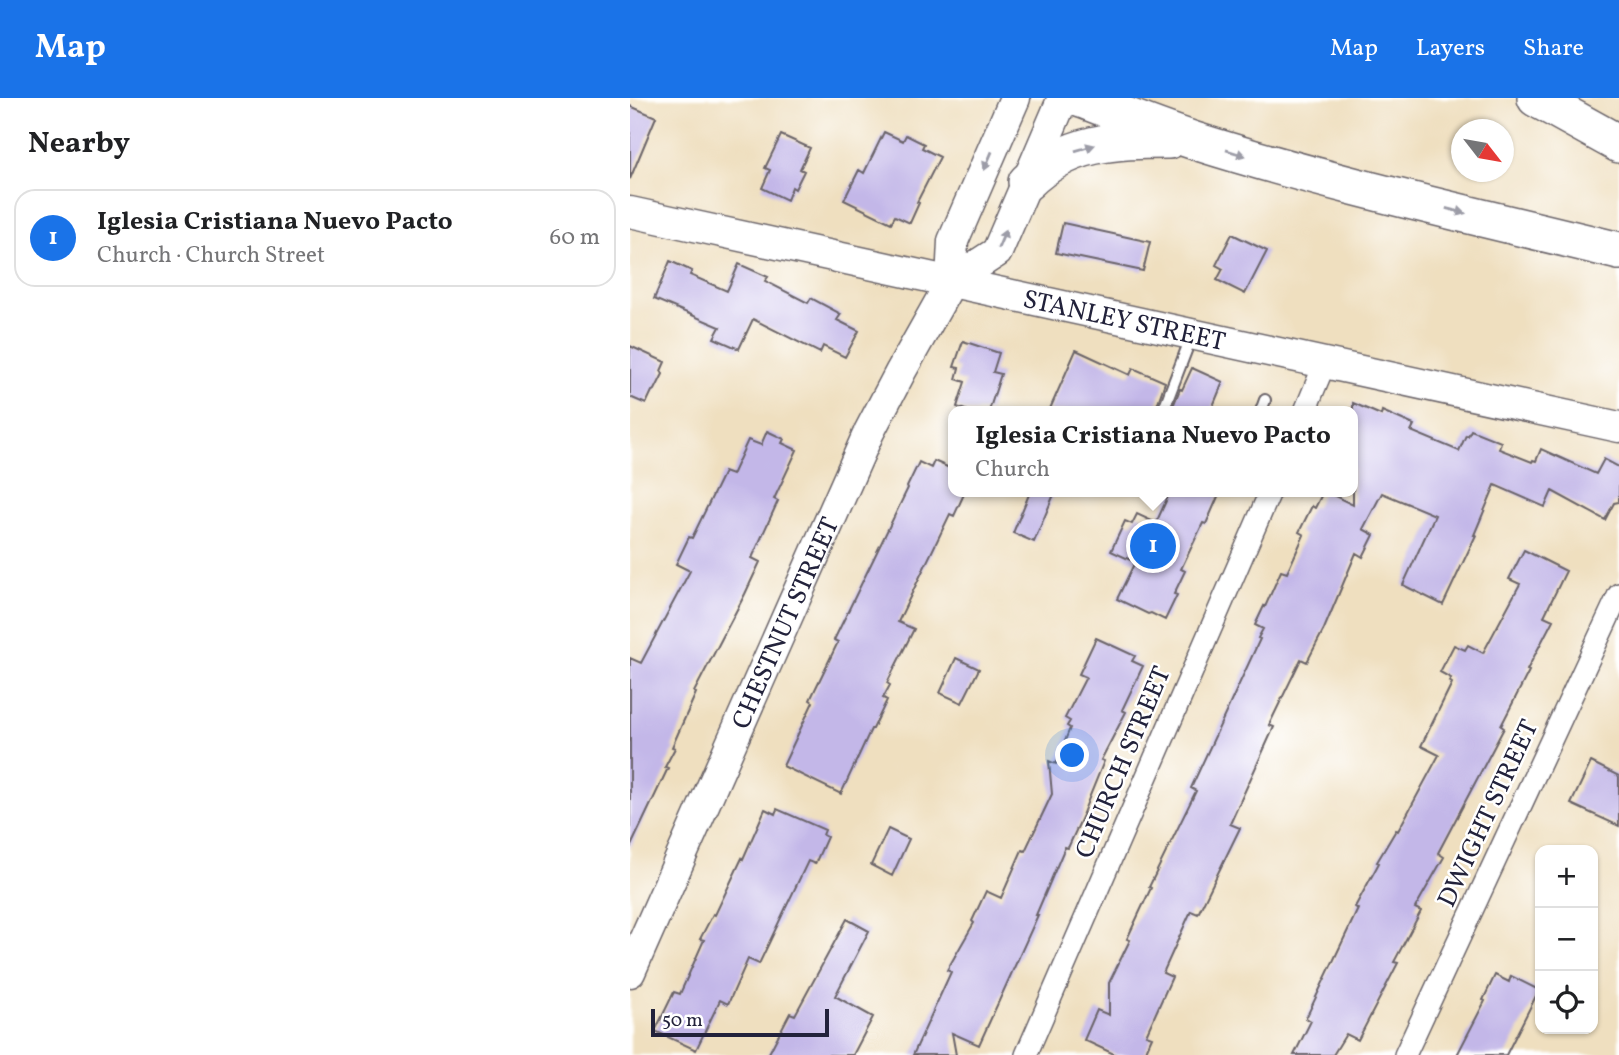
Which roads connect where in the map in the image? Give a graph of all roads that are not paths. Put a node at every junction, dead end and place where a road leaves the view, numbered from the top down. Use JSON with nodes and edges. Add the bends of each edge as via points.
{"nodes":[{"id":1,"x":1015,"y":98,"type":"edge"},
{"id":2,"x":1063,"y":98,"type":"edge"},
{"id":3,"x":1079,"y":98,"type":"edge"},
{"id":4,"x":1536,"y":98,"type":"edge"},
{"id":5,"x":1570,"y":98,"type":"edge"},
{"id":6,"x":1619,"y":115,"type":"edge"},
{"id":7,"x":1194,"y":140,"type":"junction"},
{"id":8,"x":1619,"y":144,"type":"edge"},
{"id":9,"x":1027,"y":182,"type":"junction"},
{"id":10,"x":630,"y":212,"type":"edge"},
{"id":11,"x":1619,"y":251,"type":"edge"},
{"id":12,"x":951,"y":282,"type":"junction"},
{"id":13,"x":1192,"y":335,"type":"junction"},
{"id":14,"x":1325,"y":363,"type":"junction"},
{"id":15,"x":1165,"y":406,"type":"edge"},
{"id":16,"x":1307,"y":406,"type":"edge"},
{"id":17,"x":1619,"y":426,"type":"edge"},
{"id":18,"x":1268,"y":497,"type":"edge"},
{"id":19,"x":1619,"y":594,"type":"edge"},
{"id":20,"x":630,"y":972,"type":"edge"},
{"id":21,"x":1026,"y":1055,"type":"edge"},
{"id":22,"x":1405,"y":1055,"type":"edge"}],
"edges":[{"from":1,"to":12,"type":"street","name":"CHESTNUT STREET","one_way":true,"via":[[953,241]]},
{"from":2,"to":9,"type":"street","name":"CHESTNUT STREET"},
{"from":3,"to":7,"type":"highway"},
{"from":4,"to":8,"type":"highway"},
{"from":5,"to":6,"type":"highway"},
{"from":9,"to":7,"type":"highway","one_way":true,"via":[[1062,156],[1094,145]]},
{"from":7,"to":11,"type":"highway","one_way":true,"via":[[1331,180]]},
{"from":12,"to":9,"type":"street","name":"CHESTNUT STREET","one_way":true,"via":[[997,252]]},
{"from":10,"to":12,"type":"street","name":"STANLEY STREET"},
{"from":12,"to":13,"type":"street","name":"STANLEY STREET"},
{"from":12,"to":20,"type":"street","name":"CHESTNUT STREET","via":[[873,425]]},
{"from":13,"to":14,"type":"street","name":"STANLEY STREET"},
{"from":13,"to":15,"type":"lane"},
{"from":14,"to":16,"type":"street"},
{"from":14,"to":17,"type":"street","name":"STANLEY STREET"},
{"from":18,"to":21,"type":"street","name":"CHURCH STREET"},
{"from":19,"to":22,"type":"street","name":"DWIGHT STREET"}]}
